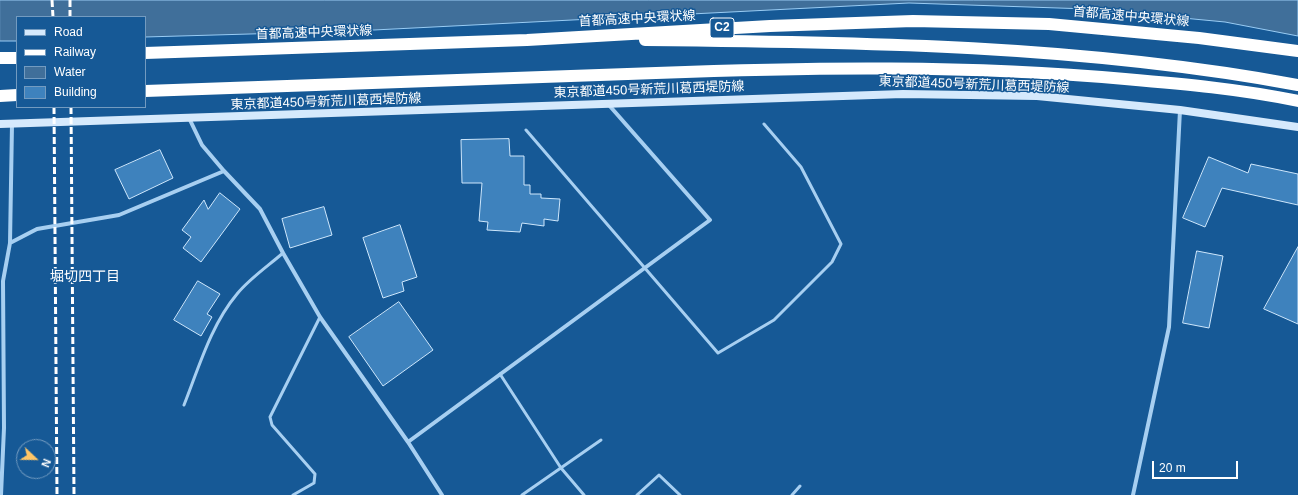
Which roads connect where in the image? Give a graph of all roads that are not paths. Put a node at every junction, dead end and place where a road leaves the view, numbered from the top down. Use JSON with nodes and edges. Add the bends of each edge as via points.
{"nodes":[{"id":1,"x":527,"y":40,"type":"junction"},
{"id":2,"x":1298,"y":51,"type":"edge"},
{"id":3,"x":146,"y":53,"type":"edge"},
{"id":4,"x":0,"y":58,"type":"edge"},
{"id":5,"x":16,"y":58,"type":"edge"},
{"id":6,"x":1298,"y":85,"type":"edge"},
{"id":7,"x":146,"y":90,"type":"edge"},
{"id":8,"x":16,"y":95,"type":"edge"},
{"id":9,"x":0,"y":96,"type":"edge"},
{"id":10,"x":1298,"y":100,"type":"edge"},
{"id":11,"x":608,"y":104,"type":"junction"},
{"id":12,"x":1180,"y":110,"type":"junction"},
{"id":13,"x":188,"y":118,"type":"junction"},
{"id":14,"x":12,"y":123,"type":"junction"},
{"id":15,"x":0,"y":124,"type":"edge"},
{"id":16,"x":764,"y":124,"type":"dead end"},
{"id":17,"x":1298,"y":127,"type":"edge"},
{"id":18,"x":526,"y":130,"type":"dead end"},
{"id":19,"x":224,"y":171,"type":"junction"},
{"id":20,"x":10,"y":243,"type":"junction"},
{"id":21,"x":283,"y":254,"type":"junction"},
{"id":22,"x":646,"y":269,"type":"junction"},
{"id":23,"x":320,"y":317,"type":"junction"},
{"id":24,"x":500,"y":374,"type":"junction"},
{"id":25,"x":184,"y":405,"type":"dead end"},
{"id":26,"x":2,"y":428,"type":"edge"},
{"id":27,"x":601,"y":440,"type":"dead end"},
{"id":28,"x":408,"y":442,"type":"junction"},
{"id":29,"x":561,"y":468,"type":"junction"},
{"id":30,"x":800,"y":486,"type":"dead end"},
{"id":31,"x":1,"y":495,"type":"edge"},
{"id":32,"x":293,"y":495,"type":"edge"},
{"id":33,"x":442,"y":495,"type":"edge"},
{"id":34,"x":522,"y":495,"type":"edge"},
{"id":35,"x":584,"y":495,"type":"edge"},
{"id":36,"x":637,"y":495,"type":"edge"},
{"id":37,"x":680,"y":495,"type":"edge"},
{"id":38,"x":792,"y":495,"type":"edge"},
{"id":39,"x":1133,"y":495,"type":"edge"}],
"edges":[{"from":1,"to":2,"type":"highway","name":"首都高速中央環状線","number":"C2","via":[[770,26],[913,21],[1049,24],[1199,38]]},
{"from":1,"to":3,"type":"highway","name":"首都高速中央環状線","number":"C2"},
{"from":1,"to":6,"type":"highway","via":[[817,41],[995,50],[1234,73]]},
{"from":4,"to":5,"type":"highway"},
{"from":7,"to":10,"type":"highway","via":[[718,71],[906,68],[1045,72],[1170,83]]},
{"from":8,"to":9,"type":"highway"},
{"from":11,"to":12,"type":"main road","name":"東京都道450号新荒川葛西堤防線","via":[[903,94],[1037,96]]},
{"from":11,"to":13,"type":"main road","name":"東京都道450号新荒川葛西堤防線"},
{"from":11,"to":22,"type":"street","via":[[710,220]]},
{"from":12,"to":17,"type":"main road","name":"東京都道450号新荒川葛西堤防線"},
{"from":12,"to":39,"type":"street","via":[[1169,327]]},
{"from":13,"to":14,"type":"main road","name":"東京都道450号新荒川葛西堤防線"},
{"from":13,"to":19,"type":"street","via":[[202,144]]},
{"from":14,"to":15,"type":"main road","name":"東京都道450号新荒川葛西堤防線"},
{"from":14,"to":20,"type":"street"},
{"from":16,"to":22,"type":"lane","via":[[801,167],[841,244],[832,262],[774,320],[718,353]]},
{"from":18,"to":22,"type":"lane"},
{"from":19,"to":20,"type":"street","via":[[119,215],[36,229]]},
{"from":19,"to":21,"type":"street","via":[[260,209]]},
{"from":20,"to":26,"type":"street","via":[[3,281]]},
{"from":21,"to":23,"type":"street"},
{"from":21,"to":25,"type":"lane","via":[[238,292],[226,308],[215,326]]},
{"from":22,"to":24,"type":"street"},
{"from":23,"to":28,"type":"street"},
{"from":23,"to":32,"type":"lane","via":[[270,417],[272,426],[315,474],[314,483]]},
{"from":24,"to":28,"type":"street"},
{"from":24,"to":29,"type":"lane"},
{"from":26,"to":31,"type":"street"},
{"from":27,"to":29,"type":"lane"},
{"from":28,"to":33,"type":"street"},
{"from":29,"to":34,"type":"lane"},
{"from":29,"to":35,"type":"lane"},
{"from":30,"to":38,"type":"lane"},
{"from":36,"to":37,"type":"lane","via":[[658,475]]}]}
